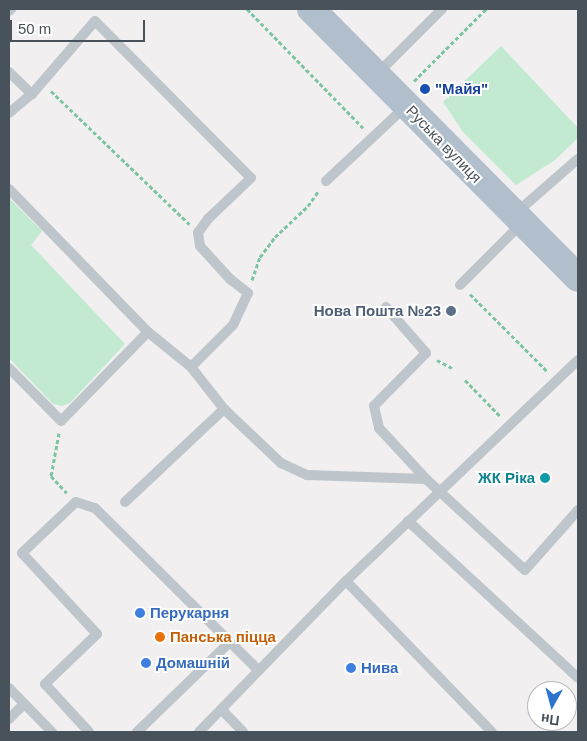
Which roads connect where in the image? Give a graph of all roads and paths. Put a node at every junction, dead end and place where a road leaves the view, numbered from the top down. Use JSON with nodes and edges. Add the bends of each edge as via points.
{"nodes":[{"id":1,"x":246,"y":9,"type":"edge"},
{"id":2,"x":311,"y":9,"type":"edge"},
{"id":3,"x":442,"y":9,"type":"edge"},
{"id":4,"x":486,"y":9,"type":"edge"},
{"id":5,"x":9,"y":72,"type":"edge"},
{"id":6,"x":376,"y":75,"type":"junction"},
{"id":7,"x":42,"y":82,"type":"junction"},
{"id":8,"x":32,"y":94,"type":"junction"},
{"id":9,"x":408,"y":95,"type":"junction"},
{"id":10,"x":9,"y":113,"type":"edge"},
{"id":11,"x":372,"y":137,"type":"junction"},
{"id":12,"x":578,"y":159,"type":"edge"},
{"id":13,"x":326,"y":182,"type":"joint"},
{"id":14,"x":9,"y":189,"type":"edge"},
{"id":15,"x":518,"y":219,"type":"junction"},
{"id":16,"x":198,"y":233,"type":"junction"},
{"id":17,"x":578,"y":278,"type":"edge"},
{"id":18,"x":460,"y":285,"type":"dead end"},
{"id":19,"x":476,"y":286,"type":"dead end"},
{"id":20,"x":248,"y":293,"type":"junction"},
{"id":21,"x":386,"y":307,"type":"dead end"},
{"id":22,"x":148,"y":332,"type":"junction"},
{"id":23,"x":578,"y":360,"type":"edge"},
{"id":24,"x":9,"y":368,"type":"edge"},
{"id":25,"x":191,"y":368,"type":"junction"},
{"id":26,"x":465,"y":380,"type":"dead end"},
{"id":27,"x":557,"y":381,"type":"junction"},
{"id":28,"x":224,"y":409,"type":"junction"},
{"id":29,"x":61,"y":421,"type":"junction"},
{"id":30,"x":511,"y":426,"type":"junction"},
{"id":31,"x":426,"y":479,"type":"junction"},
{"id":32,"x":440,"y":492,"type":"junction"},
{"id":33,"x":76,"y":502,"type":"junction"},
{"id":34,"x":125,"y":502,"type":"dead end"},
{"id":35,"x":578,"y":510,"type":"edge"},
{"id":36,"x":408,"y":521,"type":"junction"},
{"id":37,"x":346,"y":582,"type":"junction"},
{"id":38,"x":229,"y":644,"type":"junction"},
{"id":39,"x":257,"y":669,"type":"junction"},
{"id":40,"x":578,"y":678,"type":"edge"},
{"id":41,"x":9,"y":688,"type":"edge"},
{"id":42,"x":24,"y":704,"type":"junction"},
{"id":43,"x":222,"y":710,"type":"junction"},
{"id":44,"x":9,"y":718,"type":"edge"},
{"id":45,"x":52,"y":732,"type":"edge"},
{"id":46,"x":88,"y":732,"type":"edge"},
{"id":47,"x":137,"y":732,"type":"edge"},
{"id":48,"x":199,"y":732,"type":"edge"},
{"id":49,"x":243,"y":732,"type":"edge"},
{"id":50,"x":492,"y":732,"type":"edge"}],
"edges":[{"from":1,"to":11,"type":"path"},
{"from":2,"to":6,"type":"main road","name":"Руська вулиця"},
{"from":3,"to":6,"type":"lane"},
{"from":4,"to":9,"type":"path"},
{"from":5,"to":8,"type":"lane"},
{"from":6,"to":9,"type":"main road","name":"Руська вулиця"},
{"from":7,"to":8,"type":"lane"},
{"from":7,"to":16,"type":"path"},
{"from":7,"to":16,"type":"lane","via":[[95,21],[250,178],[208,218]]},
{"from":8,"to":10,"type":"lane"},
{"from":9,"to":11,"type":"lane"},
{"from":9,"to":15,"type":"main road","name":"Руська вулиця"},
{"from":11,"to":13,"type":"lane"},
{"from":12,"to":15,"type":"lane"},
{"from":13,"to":20,"type":"path","via":[[260,257]]},
{"from":14,"to":22,"type":"lane"},
{"from":15,"to":17,"type":"main road","name":"Руська вулиця"},
{"from":15,"to":18,"type":"lane"},
{"from":16,"to":20,"type":"lane","via":[[200,246],[230,279]]},
{"from":19,"to":27,"type":"path","via":[[470,293]]},
{"from":20,"to":25,"type":"lane","via":[[233,325]]},
{"from":21,"to":31,"type":"lane","via":[[426,353],[374,406],[379,428]]},
{"from":22,"to":25,"type":"lane"},
{"from":22,"to":29,"type":"lane"},
{"from":23,"to":27,"type":"lane"},
{"from":24,"to":29,"type":"lane"},
{"from":25,"to":28,"type":"lane"},
{"from":26,"to":30,"type":"path"},
{"from":27,"to":30,"type":"lane"},
{"from":28,"to":31,"type":"lane","via":[[281,463],[307,475]]},
{"from":28,"to":34,"type":"lane"},
{"from":29,"to":33,"type":"path","via":[[51,476]]},
{"from":30,"to":32,"type":"lane"},
{"from":31,"to":32,"type":"lane"},
{"from":32,"to":35,"type":"lane","via":[[524,570]]},
{"from":32,"to":36,"type":"lane"},
{"from":33,"to":38,"type":"lane","via":[[95,508]]},
{"from":33,"to":46,"type":"lane","via":[[22,553],[97,634],[44,684]]},
{"from":36,"to":37,"type":"lane"},
{"from":36,"to":40,"type":"lane"},
{"from":37,"to":39,"type":"lane"},
{"from":37,"to":50,"type":"lane"},
{"from":38,"to":39,"type":"lane"},
{"from":38,"to":47,"type":"lane"},
{"from":39,"to":43,"type":"lane"},
{"from":41,"to":42,"type":"lane"},
{"from":42,"to":44,"type":"lane"},
{"from":42,"to":45,"type":"lane"},
{"from":43,"to":48,"type":"lane"},
{"from":43,"to":49,"type":"lane"}]}
